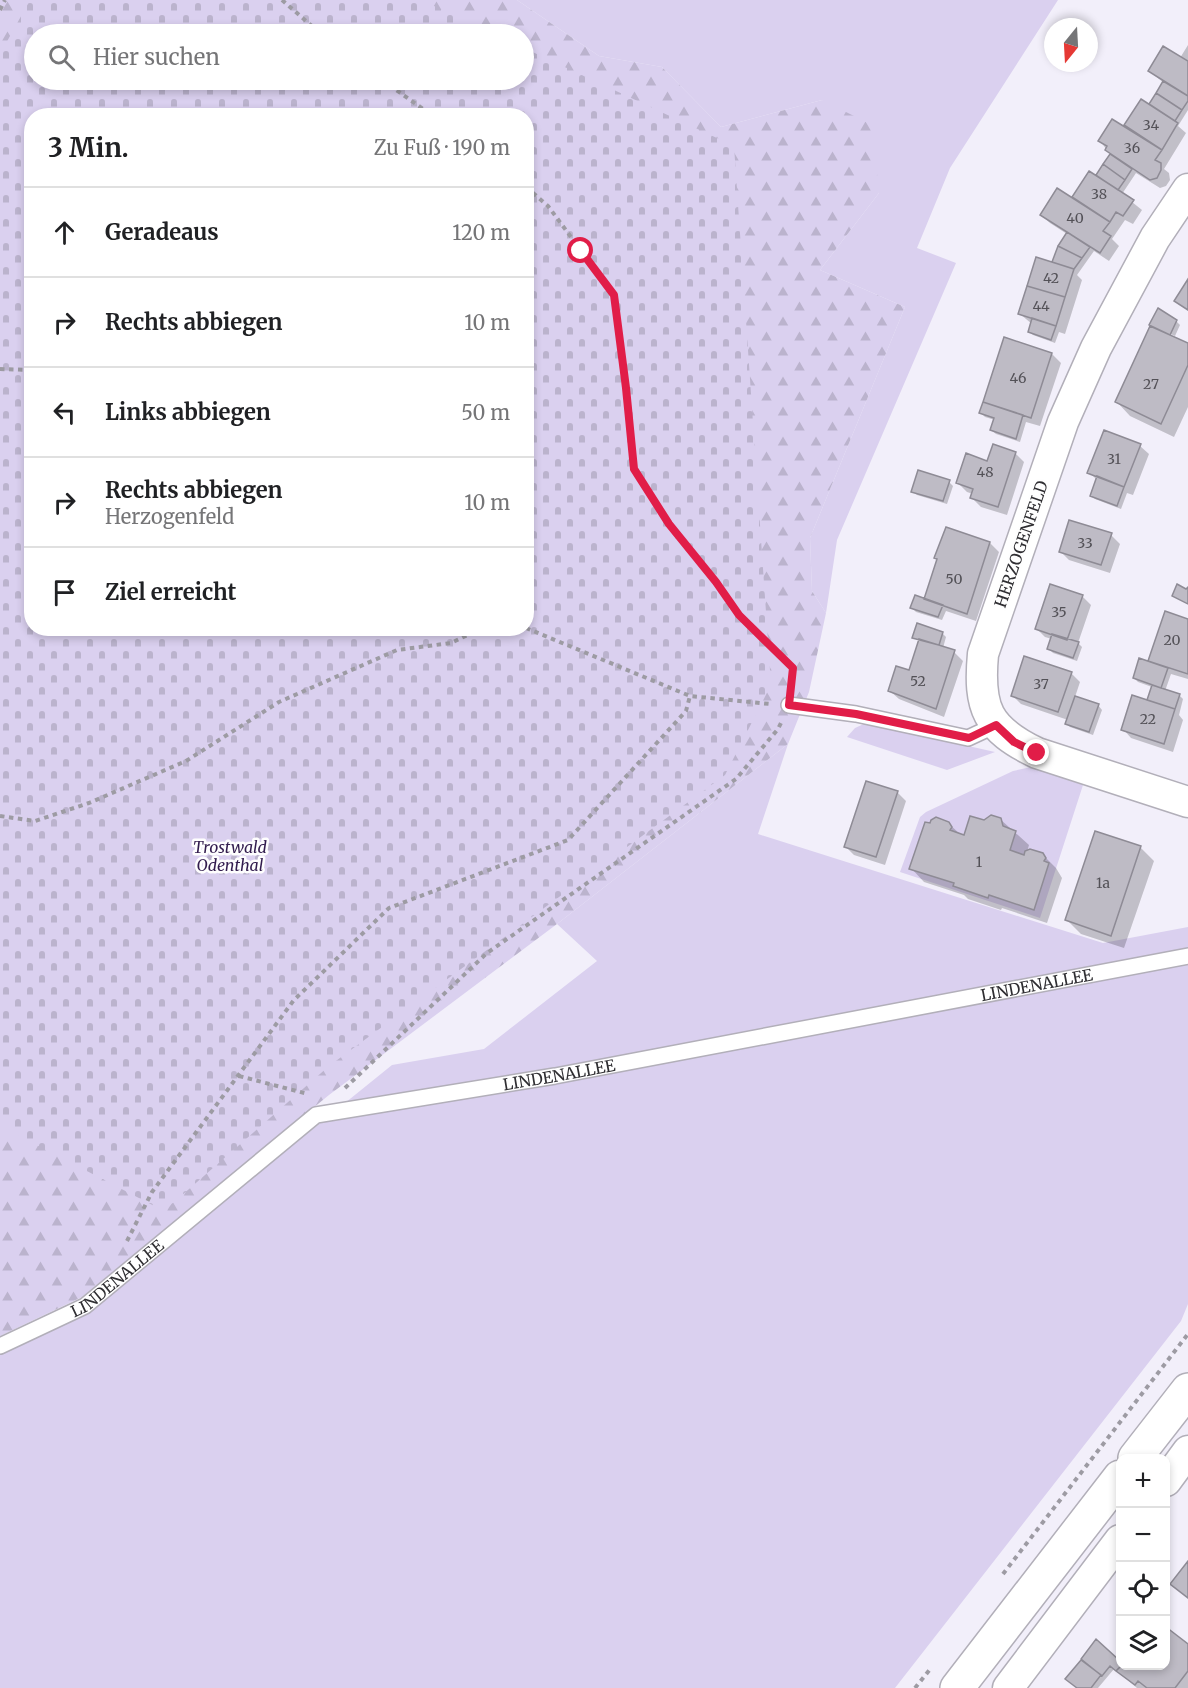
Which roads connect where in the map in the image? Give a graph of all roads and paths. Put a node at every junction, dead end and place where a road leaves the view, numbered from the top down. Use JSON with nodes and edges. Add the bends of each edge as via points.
{"nodes":[{"id":1,"x":5,"y":0,"type":"edge"},
{"id":2,"x":282,"y":0,"type":"edge"},
{"id":3,"x":0,"y":10,"type":"edge"},
{"id":4,"x":310,"y":24,"type":"edge"},
{"id":5,"x":396,"y":90,"type":"edge"},
{"id":6,"x":422,"y":108,"type":"edge"},
{"id":7,"x":1188,"y":189,"type":"edge"},
{"id":8,"x":534,"y":194,"type":"edge"},
{"id":9,"x":0,"y":369,"type":"edge"},
{"id":10,"x":24,"y":370,"type":"edge"},
{"id":11,"x":534,"y":631,"type":"edge"},
{"id":12,"x":464,"y":636,"type":"edge"},
{"id":13,"x":690,"y":696,"type":"junction"},
{"id":14,"x":789,"y":705,"type":"junction"},
{"id":15,"x":996,"y":725,"type":"junction"},
{"id":16,"x":1186,"y":795,"type":"edge"},
{"id":17,"x":0,"y":816,"type":"edge"},
{"id":18,"x":1188,"y":956,"type":"edge"},
{"id":19,"x":239,"y":1076,"type":"junction"},
{"id":20,"x":332,"y":1100,"type":"junction"},
{"id":21,"x":316,"y":1114,"type":"junction"},
{"id":22,"x":127,"y":1242,"type":"dead end"},
{"id":23,"x":1188,"y":1334,"type":"edge"},
{"id":24,"x":0,"y":1346,"type":"edge"},
{"id":25,"x":1188,"y":1390,"type":"edge"},
{"id":26,"x":1188,"y":1451,"type":"edge"},
{"id":27,"x":1138,"y":1454,"type":"edge"},
{"id":28,"x":1170,"y":1476,"type":"edge"},
{"id":29,"x":1116,"y":1482,"type":"edge"},
{"id":30,"x":1116,"y":1545,"type":"edge"},
{"id":31,"x":1001,"y":1576,"type":"dead end"},
{"id":32,"x":936,"y":1662,"type":"dead end"},
{"id":33,"x":915,"y":1688,"type":"edge"},
{"id":34,"x":957,"y":1688,"type":"edge"},
{"id":35,"x":1008,"y":1688,"type":"edge"}],
"edges":[{"from":1,"to":3,"type":"path"},
{"from":2,"to":4,"type":"path"},
{"from":5,"to":6,"type":"path"},
{"from":7,"to":15,"type":"street","name":"HERZOGENFELD","via":[[1155,238],[1096,348],[1063,422],[983,654],[981,683],[986,711]]},
{"from":8,"to":14,"type":"path","via":[[548,206],[614,295],[634,469],[669,524],[739,615],[793,668]]},
{"from":9,"to":10,"type":"path"},
{"from":11,"to":13,"type":"path"},
{"from":12,"to":17,"type":"path","via":[[451,642],[397,650],[279,702],[186,761],[89,803],[36,821]]},
{"from":13,"to":14,"type":"path"},
{"from":13,"to":19,"type":"path","via":[[686,711],[568,840],[389,908],[294,1000]]},
{"from":14,"to":15,"type":"lane","via":[[856,714],[969,738]]},
{"from":14,"to":20,"type":"path","via":[[778,729],[736,779],[487,953]]},
{"from":15,"to":16,"type":"street","name":"HERZOGENFELD","via":[[1014,742],[1037,753]]},
{"from":18,"to":21,"type":"lane","name":"LINDENALLEE","via":[[555,1076]]},
{"from":19,"to":20,"type":"path"},
{"from":19,"to":22,"type":"path","via":[[152,1192]]},
{"from":20,"to":21,"type":"path"},
{"from":21,"to":24,"type":"lane","name":"LINDENALLEE","via":[[85,1306]]},
{"from":23,"to":31,"type":"path"},
{"from":25,"to":27,"type":"main road"},
{"from":26,"to":28,"type":"street"},
{"from":29,"to":34,"type":"main road"},
{"from":30,"to":35,"type":"street"},
{"from":32,"to":33,"type":"path"}]}
